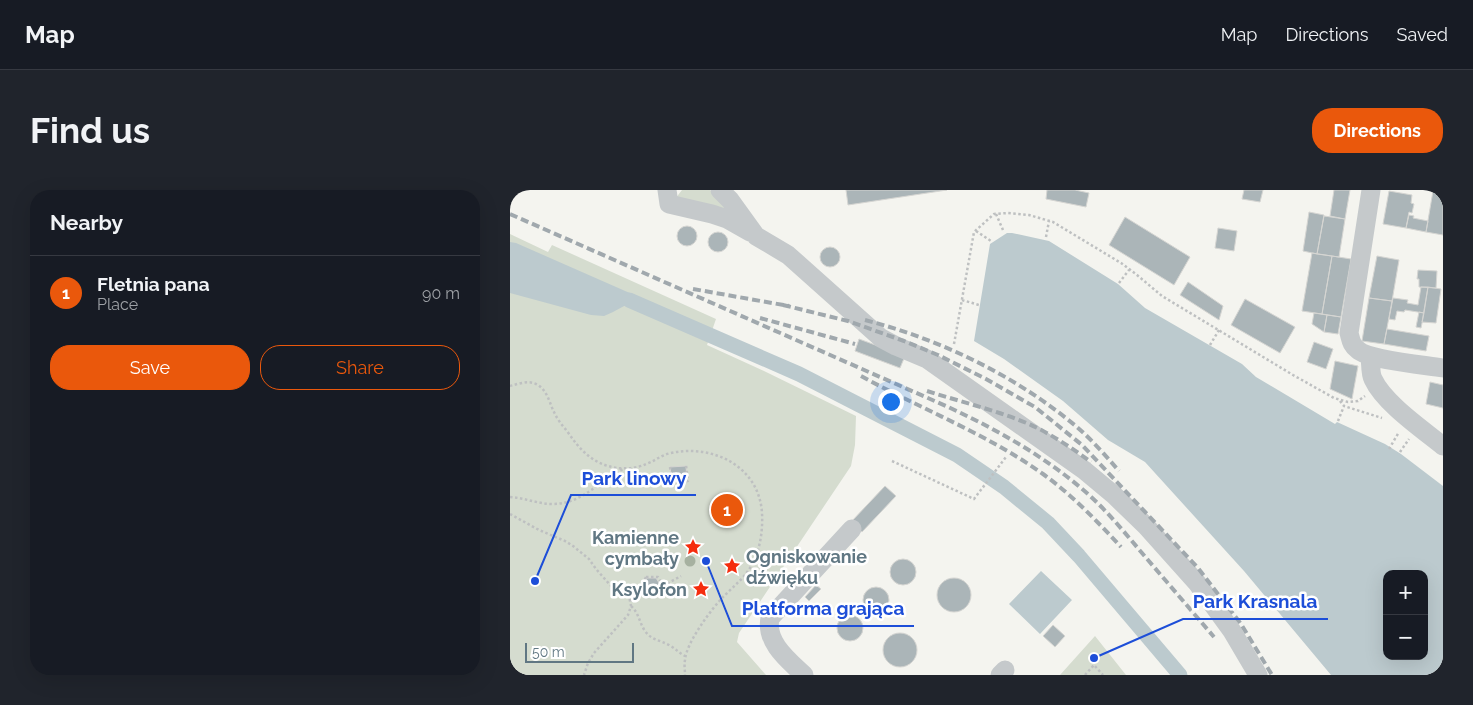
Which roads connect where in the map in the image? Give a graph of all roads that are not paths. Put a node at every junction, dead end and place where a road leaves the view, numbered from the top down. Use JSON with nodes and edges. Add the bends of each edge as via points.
{"nodes":[{"id":1,"x":667,"y":190,"type":"edge"},
{"id":2,"x":720,"y":190,"type":"edge"},
{"id":3,"x":1371,"y":190,"type":"edge"},
{"id":4,"x":756,"y":236,"type":"junction"},
{"id":5,"x":1370,"y":356,"type":"junction"},
{"id":6,"x":1443,"y":368,"type":"edge"},
{"id":7,"x":1443,"y":446,"type":"edge"},
{"id":8,"x":852,"y":529,"type":"dead end"},
{"id":9,"x":804,"y":675,"type":"edge"},
{"id":10,"x":1258,"y":675,"type":"edge"}],
"edges":[{"from":1,"to":4,"type":"street","via":[[669,204],[719,217]]},
{"from":2,"to":4,"type":"street"},
{"from":3,"to":5,"type":"street","via":[[1349,333],[1351,344]]},
{"from":4,"to":10,"type":"street","via":[[788,255],[881,338],[927,359],[1114,494],[1198,583],[1232,630]]},
{"from":5,"to":6,"type":"street"},
{"from":5,"to":7,"type":"street","via":[[1372,378],[1380,392]]},
{"from":8,"to":9,"type":"street","via":[[770,618],[768,627],[779,651]]}]}
